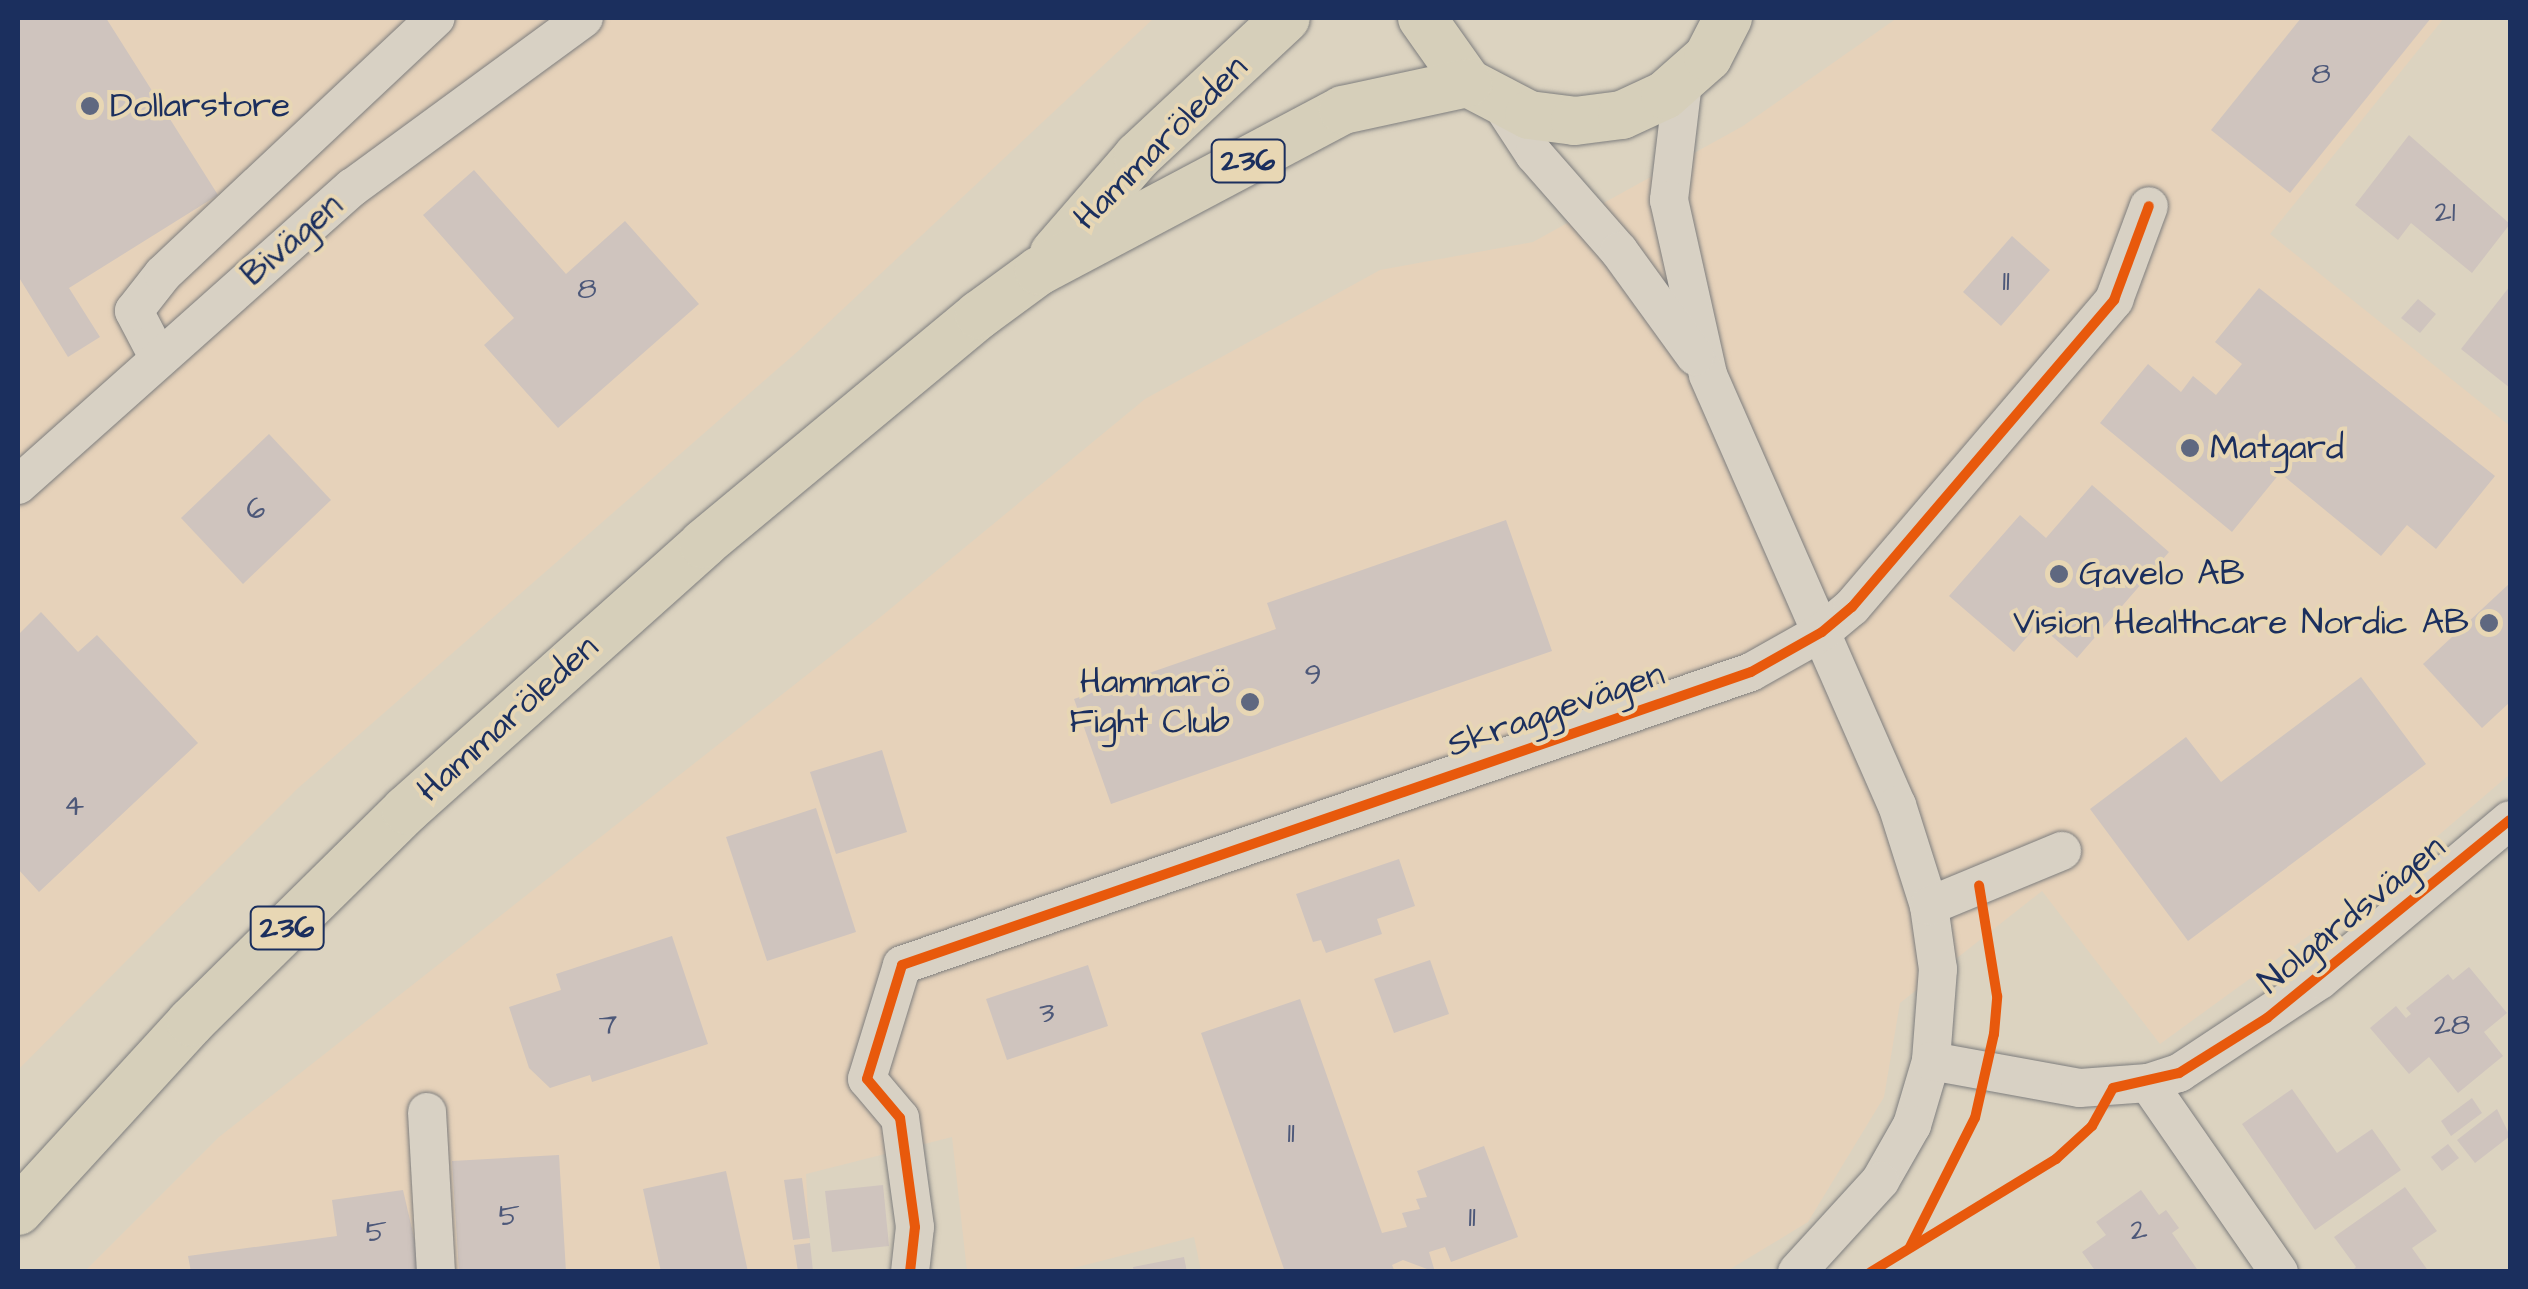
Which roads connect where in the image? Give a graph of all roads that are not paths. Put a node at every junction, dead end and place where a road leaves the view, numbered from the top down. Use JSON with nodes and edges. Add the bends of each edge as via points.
{"nodes":[{"id":1,"x":436,"y":18,"type":"edge"},
{"id":2,"x":584,"y":18,"type":"edge"},
{"id":3,"x":1286,"y":18,"type":"edge"},
{"id":4,"x":1422,"y":18,"type":"edge"},
{"id":5,"x":1757,"y":18,"type":"edge"},
{"id":6,"x":1706,"y":52,"type":"edge"},
{"id":7,"x":1485,"y":94,"type":"junction"},
{"id":8,"x":2149,"y":206,"type":"dead end"},
{"id":9,"x":1039,"y":271,"type":"junction"},
{"id":10,"x":158,"y":357,"type":"junction"},
{"id":11,"x":1708,"y":375,"type":"junction"},
{"id":12,"x":18,"y":484,"type":"edge"},
{"id":13,"x":1822,"y":632,"type":"junction"},
{"id":14,"x":2510,"y":820,"type":"edge"},
{"id":15,"x":2062,"y":850,"type":"dead end"},
{"id":16,"x":1929,"y":906,"type":"junction"},
{"id":17,"x":1932,"y":1061,"type":"junction"},
{"id":18,"x":2148,"y":1083,"type":"junction"},
{"id":19,"x":427,"y":1112,"type":"dead end"},
{"id":20,"x":18,"y":1211,"type":"edge"},
{"id":21,"x":436,"y":1272,"type":"edge"},
{"id":22,"x":910,"y":1272,"type":"edge"},
{"id":23,"x":1797,"y":1272,"type":"edge"},
{"id":24,"x":2278,"y":1272,"type":"edge"}],
"edges":[{"from":1,"to":10,"type":"street","via":[[163,274],[134,312]]},
{"from":2,"to":10,"type":"street","name":"Bivägen","via":[[353,187]]},
{"from":3,"to":9,"type":"main road","name":"Hammaröleden","number":"236","via":[[1138,156]]},
{"from":4,"to":7,"type":"main road"},
{"from":5,"to":6,"type":"main road","number":"236"},
{"from":6,"to":7,"type":"main road","number":"236","via":[[1644,106],[1599,120],[1552,120]]},
{"from":6,"to":11,"type":"street","via":[[1669,200]]},
{"from":7,"to":9,"type":"main road","name":"Hammaröleden","number":"236","via":[[1343,110]]},
{"from":7,"to":11,"type":"street"},
{"from":8,"to":13,"type":"street","name":"Skraggevägen","via":[[2114,300],[1852,608]]},
{"from":9,"to":20,"type":"main road","name":"Hammaröleden","number":"236","via":[[704,544],[406,810],[191,1022]]},
{"from":10,"to":12,"type":"street","name":"Bivägen"},
{"from":11,"to":13,"type":"street"},
{"from":13,"to":16,"type":"street","via":[[1897,805]]},
{"from":13,"to":22,"type":"street","name":"Skraggevägen","via":[[1751,672],[902,965],[868,1080],[900,1118],[915,1226]]},
{"from":14,"to":18,"type":"street","name":"Nolgårdsvägen","via":[[2307,990],[2210,1057]]},
{"from":15,"to":16,"type":"street"},
{"from":16,"to":17,"type":"street","via":[[1938,969]]},
{"from":17,"to":18,"type":"street","name":"Nolgårdsvägen","via":[[2080,1088]]},
{"from":17,"to":23,"type":"street","via":[[1912,1125],[1880,1181]]},
{"from":18,"to":24,"type":"street"},
{"from":19,"to":21,"type":"street"}]}
